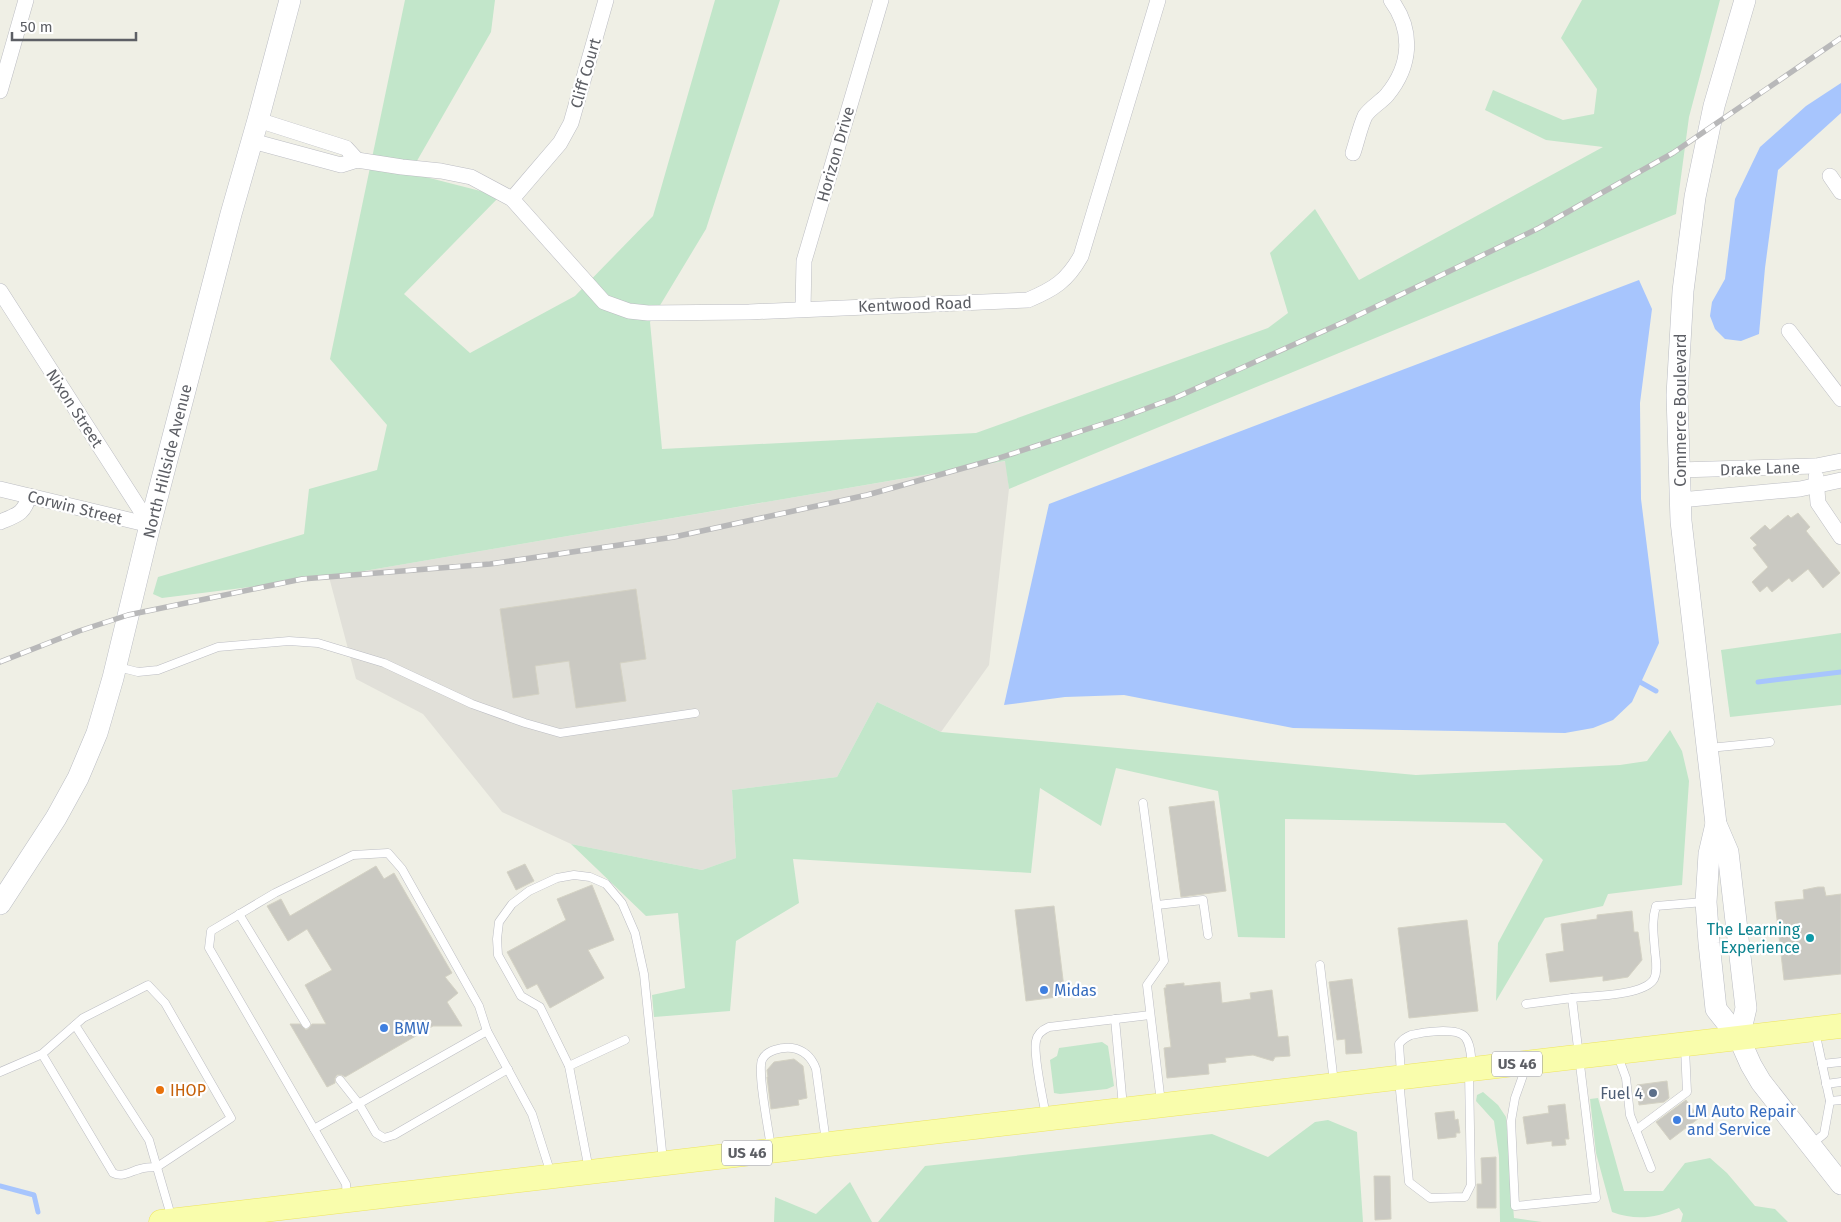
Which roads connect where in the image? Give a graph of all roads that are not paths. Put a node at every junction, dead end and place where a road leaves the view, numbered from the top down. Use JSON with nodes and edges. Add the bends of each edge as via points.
{"nodes":[{"id":1,"x":26,"y":0,"type":"edge"},
{"id":2,"x":290,"y":0,"type":"edge"},
{"id":3,"x":606,"y":0,"type":"edge"},
{"id":4,"x":881,"y":0,"type":"edge"},
{"id":5,"x":1158,"y":0,"type":"edge"},
{"id":6,"x":1391,"y":0,"type":"edge"},
{"id":7,"x":1745,"y":0,"type":"edge"},
{"id":8,"x":0,"y":91,"type":"edge"},
{"id":9,"x":258,"y":120,"type":"junction"},
{"id":10,"x":252,"y":141,"type":"junction"},
{"id":11,"x":1352,"y":153,"type":"dead end"},
{"id":12,"x":357,"y":160,"type":"junction"},
{"id":13,"x":1830,"y":176,"type":"dead end"},
{"id":14,"x":1841,"y":192,"type":"edge"},
{"id":15,"x":512,"y":199,"type":"junction"},
{"id":16,"x":0,"y":290,"type":"edge"},
{"id":17,"x":803,"y":309,"type":"junction"},
{"id":18,"x":1789,"y":330,"type":"dead end"},
{"id":19,"x":1841,"y":399,"type":"edge"},
{"id":20,"x":1841,"y":461,"type":"edge"},
{"id":21,"x":1816,"y":466,"type":"junction"},
{"id":22,"x":1679,"y":470,"type":"junction"},
{"id":23,"x":1841,"y":480,"type":"edge"},
{"id":24,"x":1816,"y":486,"type":"junction"},
{"id":25,"x":0,"y":489,"type":"edge"},
{"id":26,"x":29,"y":496,"type":"junction"},
{"id":27,"x":1680,"y":500,"type":"junction"},
{"id":28,"x":0,"y":522,"type":"edge"},
{"id":29,"x":150,"y":525,"type":"junction"},
{"id":30,"x":1841,"y":537,"type":"edge"},
{"id":31,"x":116,"y":667,"type":"junction"},
{"id":32,"x":695,"y":713,"type":"dead end"},
{"id":33,"x":1770,"y":742,"type":"dead end"},
{"id":34,"x":1707,"y":749,"type":"junction"},
{"id":35,"x":1144,"y":803,"type":"dead end"},
{"id":36,"x":1716,"y":824,"type":"junction"},
{"id":37,"x":1706,"y":902,"type":"junction"},
{"id":38,"x":0,"y":904,"type":"edge"},
{"id":39,"x":1157,"y":905,"type":"junction"},
{"id":40,"x":239,"y":914,"type":"junction"},
{"id":41,"x":1208,"y":935,"type":"dead end"},
{"id":42,"x":1320,"y":965,"type":"dead end"},
{"id":43,"x":1572,"y":998,"type":"junction"},
{"id":44,"x":1526,"y":1004,"type":"dead end"},
{"id":45,"x":1150,"y":1016,"type":"junction"},
{"id":46,"x":1114,"y":1019,"type":"junction"},
{"id":47,"x":306,"y":1024,"type":"dead end"},
{"id":48,"x":75,"y":1026,"type":"junction"},
{"id":49,"x":1841,"y":1026,"type":"edge"},
{"id":50,"x":1815,"y":1029,"type":"junction"},
{"id":51,"x":487,"y":1031,"type":"junction"},
{"id":52,"x":1739,"y":1038,"type":"junction"},
{"id":53,"x":625,"y":1040,"type":"dead end"},
{"id":54,"x":1684,"y":1044,"type":"junction"},
{"id":55,"x":1616,"y":1052,"type":"junction"},
{"id":56,"x":42,"y":1054,"type":"junction"},
{"id":57,"x":1579,"y":1056,"type":"junction"},
{"id":58,"x":1527,"y":1062,"type":"junction"},
{"id":59,"x":1841,"y":1062,"type":"edge"},
{"id":60,"x":1822,"y":1064,"type":"junction"},
{"id":61,"x":568,"y":1066,"type":"junction"},
{"id":62,"x":1470,"y":1069,"type":"junction"},
{"id":63,"x":508,"y":1070,"type":"junction"},
{"id":64,"x":0,"y":1072,"type":"edge"},
{"id":65,"x":1400,"y":1077,"type":"junction"},
{"id":66,"x":340,"y":1080,"type":"dead end"},
{"id":67,"x":1841,"y":1082,"type":"edge"},
{"id":68,"x":1826,"y":1084,"type":"junction"},
{"id":69,"x":1334,"y":1085,"type":"junction"},
{"id":70,"x":1841,"y":1100,"type":"edge"},
{"id":71,"x":1830,"y":1101,"type":"junction"},
{"id":72,"x":359,"y":1104,"type":"junction"},
{"id":73,"x":1161,"y":1105,"type":"junction"},
{"id":74,"x":1123,"y":1109,"type":"junction"},
{"id":75,"x":1046,"y":1118,"type":"junction"},
{"id":76,"x":314,"y":1129,"type":"junction"},
{"id":77,"x":1636,"y":1130,"type":"junction"},
{"id":78,"x":826,"y":1144,"type":"junction"},
{"id":79,"x":1811,"y":1145,"type":"junction"},
{"id":80,"x":771,"y":1151,"type":"junction"},
{"id":81,"x":664,"y":1162,"type":"junction"},
{"id":82,"x":157,"y":1167,"type":"junction"},
{"id":83,"x":1651,"y":1168,"type":"dead end"},
{"id":84,"x":589,"y":1171,"type":"junction"},
{"id":85,"x":551,"y":1175,"type":"junction"},
{"id":86,"x":1841,"y":1184,"type":"edge"},
{"id":87,"x":347,"y":1200,"type":"junction"},
{"id":88,"x":167,"y":1221,"type":"edge"}],
"edges":[{"from":1,"to":8,"type":"street"},
{"from":2,"to":9,"type":"main road","name":"North Hillside Avenue"},
{"from":3,"to":15,"type":"street","name":"Cliff Court","via":[[571,123],[560,143]]},
{"from":4,"to":17,"type":"street","name":"Horizon Drive","via":[[804,261]]},
{"from":5,"to":17,"type":"street","name":"Kentwood Road","via":[[1081,256],[1062,282],[1028,300]]},
{"from":6,"to":11,"type":"street","via":[[1399,12],[1406,35],[1406,56],[1400,78],[1366,115]]},
{"from":7,"to":22,"type":"main road","name":"Commerce Boulevard","via":[[1714,106],[1695,197],[1681,317],[1677,395]]},
{"from":9,"to":10,"type":"main road","name":"North Hillside Avenue"},
{"from":9,"to":12,"type":"street","name":"Kentwood Road","via":[[346,148]]},
{"from":10,"to":12,"type":"street","name":"Kentwood Road","via":[[341,165]]},
{"from":10,"to":29,"type":"main road","name":"North Hillside Avenue","via":[[230,214]]},
{"from":12,"to":15,"type":"street","name":"Kentwood Road","via":[[471,177]]},
{"from":13,"to":14,"type":"street"},
{"from":15,"to":17,"type":"street","name":"Kentwood Road","via":[[604,302],[648,314]]},
{"from":16,"to":29,"type":"street","name":"Nixon Street"},
{"from":18,"to":19,"type":"street"},
{"from":20,"to":21,"type":"street","name":"Drake Lane"},
{"from":21,"to":22,"type":"street","name":"Drake Lane"},
{"from":21,"to":24,"type":"street"},
{"from":22,"to":27,"type":"main road","name":"Commerce Boulevard"},
{"from":23,"to":24,"type":"street","name":"Drake Lane"},
{"from":24,"to":27,"type":"street","name":"Drake Lane"},
{"from":24,"to":30,"type":"street","via":[[1818,503]]},
{"from":25,"to":26,"type":"street","name":"Corwin Street"},
{"from":26,"to":28,"type":"street","via":[[23,511]]},
{"from":26,"to":29,"type":"street","name":"Corwin Street"},
{"from":27,"to":34,"type":"main road","name":"Commerce Boulevard"},
{"from":29,"to":31,"type":"main road","name":"North Hillside Avenue"},
{"from":31,"to":32,"type":"lane","via":[[138,672],[158,670],[218,648],[290,641],[318,643],[384,663],[472,704],[560,733]]},
{"from":31,"to":38,"type":"main road","name":"North Hillside Avenue","via":[[97,733],[78,778]]},
{"from":33,"to":34,"type":"lane"},
{"from":34,"to":36,"type":"main road","name":"Commerce Boulevard"},
{"from":35,"to":39,"type":"lane"},
{"from":36,"to":37,"type":"main road","name":"Commerce Boulevard","via":[[1709,854]]},
{"from":36,"to":52,"type":"main road","name":"Commerce Boulevard","via":[[1728,852],[1746,1008]]},
{"from":37,"to":43,"type":"lane","via":[[1656,906],[1652,918],[1656,972],[1646,987]]},
{"from":37,"to":52,"type":"main road","name":"Commerce Boulevard","via":[[1716,1009]]},
{"from":39,"to":41,"type":"lane","via":[[1203,900]]},
{"from":39,"to":45,"type":"lane","via":[[1164,961],[1147,985]]},
{"from":40,"to":47,"type":"lane"},
{"from":40,"to":51,"type":"lane","via":[[353,855],[388,853],[402,869],[479,1006]]},
{"from":40,"to":76,"type":"lane","via":[[211,931],[209,948]]},
{"from":42,"to":69,"type":"lane"},
{"from":43,"to":44,"type":"lane"},
{"from":43,"to":57,"type":"lane"},
{"from":45,"to":46,"type":"lane"},
{"from":45,"to":73,"type":"lane"},
{"from":46,"to":74,"type":"lane"},
{"from":46,"to":75,"type":"lane","via":[[1049,1027],[1038,1035],[1036,1055]]},
{"from":48,"to":56,"type":"lane"},
{"from":48,"to":82,"type":"lane","via":[[149,1140]]},
{"from":48,"to":82,"type":"lane","via":[[83,1018],[148,985],[165,1003],[231,1118]]},
{"from":49,"to":50,"type":"main road","number":"US 46"},
{"from":50,"to":52,"type":"main road","number":"US 46"},
{"from":50,"to":60,"type":"lane"},
{"from":51,"to":63,"type":"lane"},
{"from":51,"to":72,"type":"lane"},
{"from":52,"to":54,"type":"main road","number":"US 46"},
{"from":52,"to":79,"type":"main road","via":[[1761,1082]]},
{"from":53,"to":61,"type":"lane"},
{"from":54,"to":55,"type":"main road","number":"US 46"},
{"from":54,"to":77,"type":"lane","via":[[1688,1092]]},
{"from":55,"to":57,"type":"main road","number":"US 46"},
{"from":55,"to":77,"type":"lane","via":[[1626,1078],[1630,1115]]},
{"from":56,"to":64,"type":"lane"},
{"from":56,"to":82,"type":"lane","via":[[113,1173],[122,1175]]},
{"from":57,"to":58,"type":"main road","number":"US 46"},
{"from":57,"to":58,"type":"lane","via":[[1596,1198],[1515,1206],[1511,1122]]},
{"from":58,"to":62,"type":"main road","number":"US 46"},
{"from":59,"to":60,"type":"lane"},
{"from":60,"to":68,"type":"lane"},
{"from":61,"to":81,"type":"lane","via":[[540,1006],[521,996],[498,954],[497,939],[500,922],[512,904],[529,891],[558,878],[574,875],[606,884],[622,903],[634,933],[644,974]]},
{"from":61,"to":84,"type":"lane"},
{"from":62,"to":65,"type":"main road","number":"US 46"},
{"from":62,"to":65,"type":"lane","via":[[1466,1038],[1453,1030],[1404,1038],[1398,1044]]},
{"from":62,"to":65,"type":"lane","via":[[1471,1185],[1465,1197],[1430,1198],[1409,1182]]},
{"from":63,"to":72,"type":"lane","via":[[388,1138],[378,1136]]},
{"from":63,"to":85,"type":"lane","via":[[532,1114]]},
{"from":65,"to":69,"type":"main road","number":"US 46"},
{"from":66,"to":72,"type":"lane"},
{"from":67,"to":68,"type":"lane"},
{"from":68,"to":71,"type":"lane"},
{"from":69,"to":73,"type":"main road","number":"US 46"},
{"from":70,"to":71,"type":"lane"},
{"from":71,"to":79,"type":"lane","via":[[1824,1134]]},
{"from":72,"to":76,"type":"lane"},
{"from":73,"to":74,"type":"main road","number":"US 46"},
{"from":74,"to":75,"type":"main road","number":"US 46"},
{"from":75,"to":78,"type":"main road","number":"US 46"},
{"from":76,"to":87,"type":"lane","via":[[346,1184]]},
{"from":77,"to":83,"type":"lane"},
{"from":78,"to":80,"type":"main road","number":"US 46"},
{"from":78,"to":80,"type":"lane","via":[[813,1060],[800,1050],[785,1048],[768,1052],[762,1060],[761,1077]]},
{"from":79,"to":86,"type":"main road"},
{"from":80,"to":81,"type":"main road","number":"US 46"},
{"from":81,"to":84,"type":"main road","number":"US 46"},
{"from":82,"to":88,"type":"lane"},
{"from":84,"to":85,"type":"main road","number":"US 46"},
{"from":85,"to":87,"type":"main road","number":"US 46"},
{"from":87,"to":88,"type":"main road","number":"US 46"}]}
